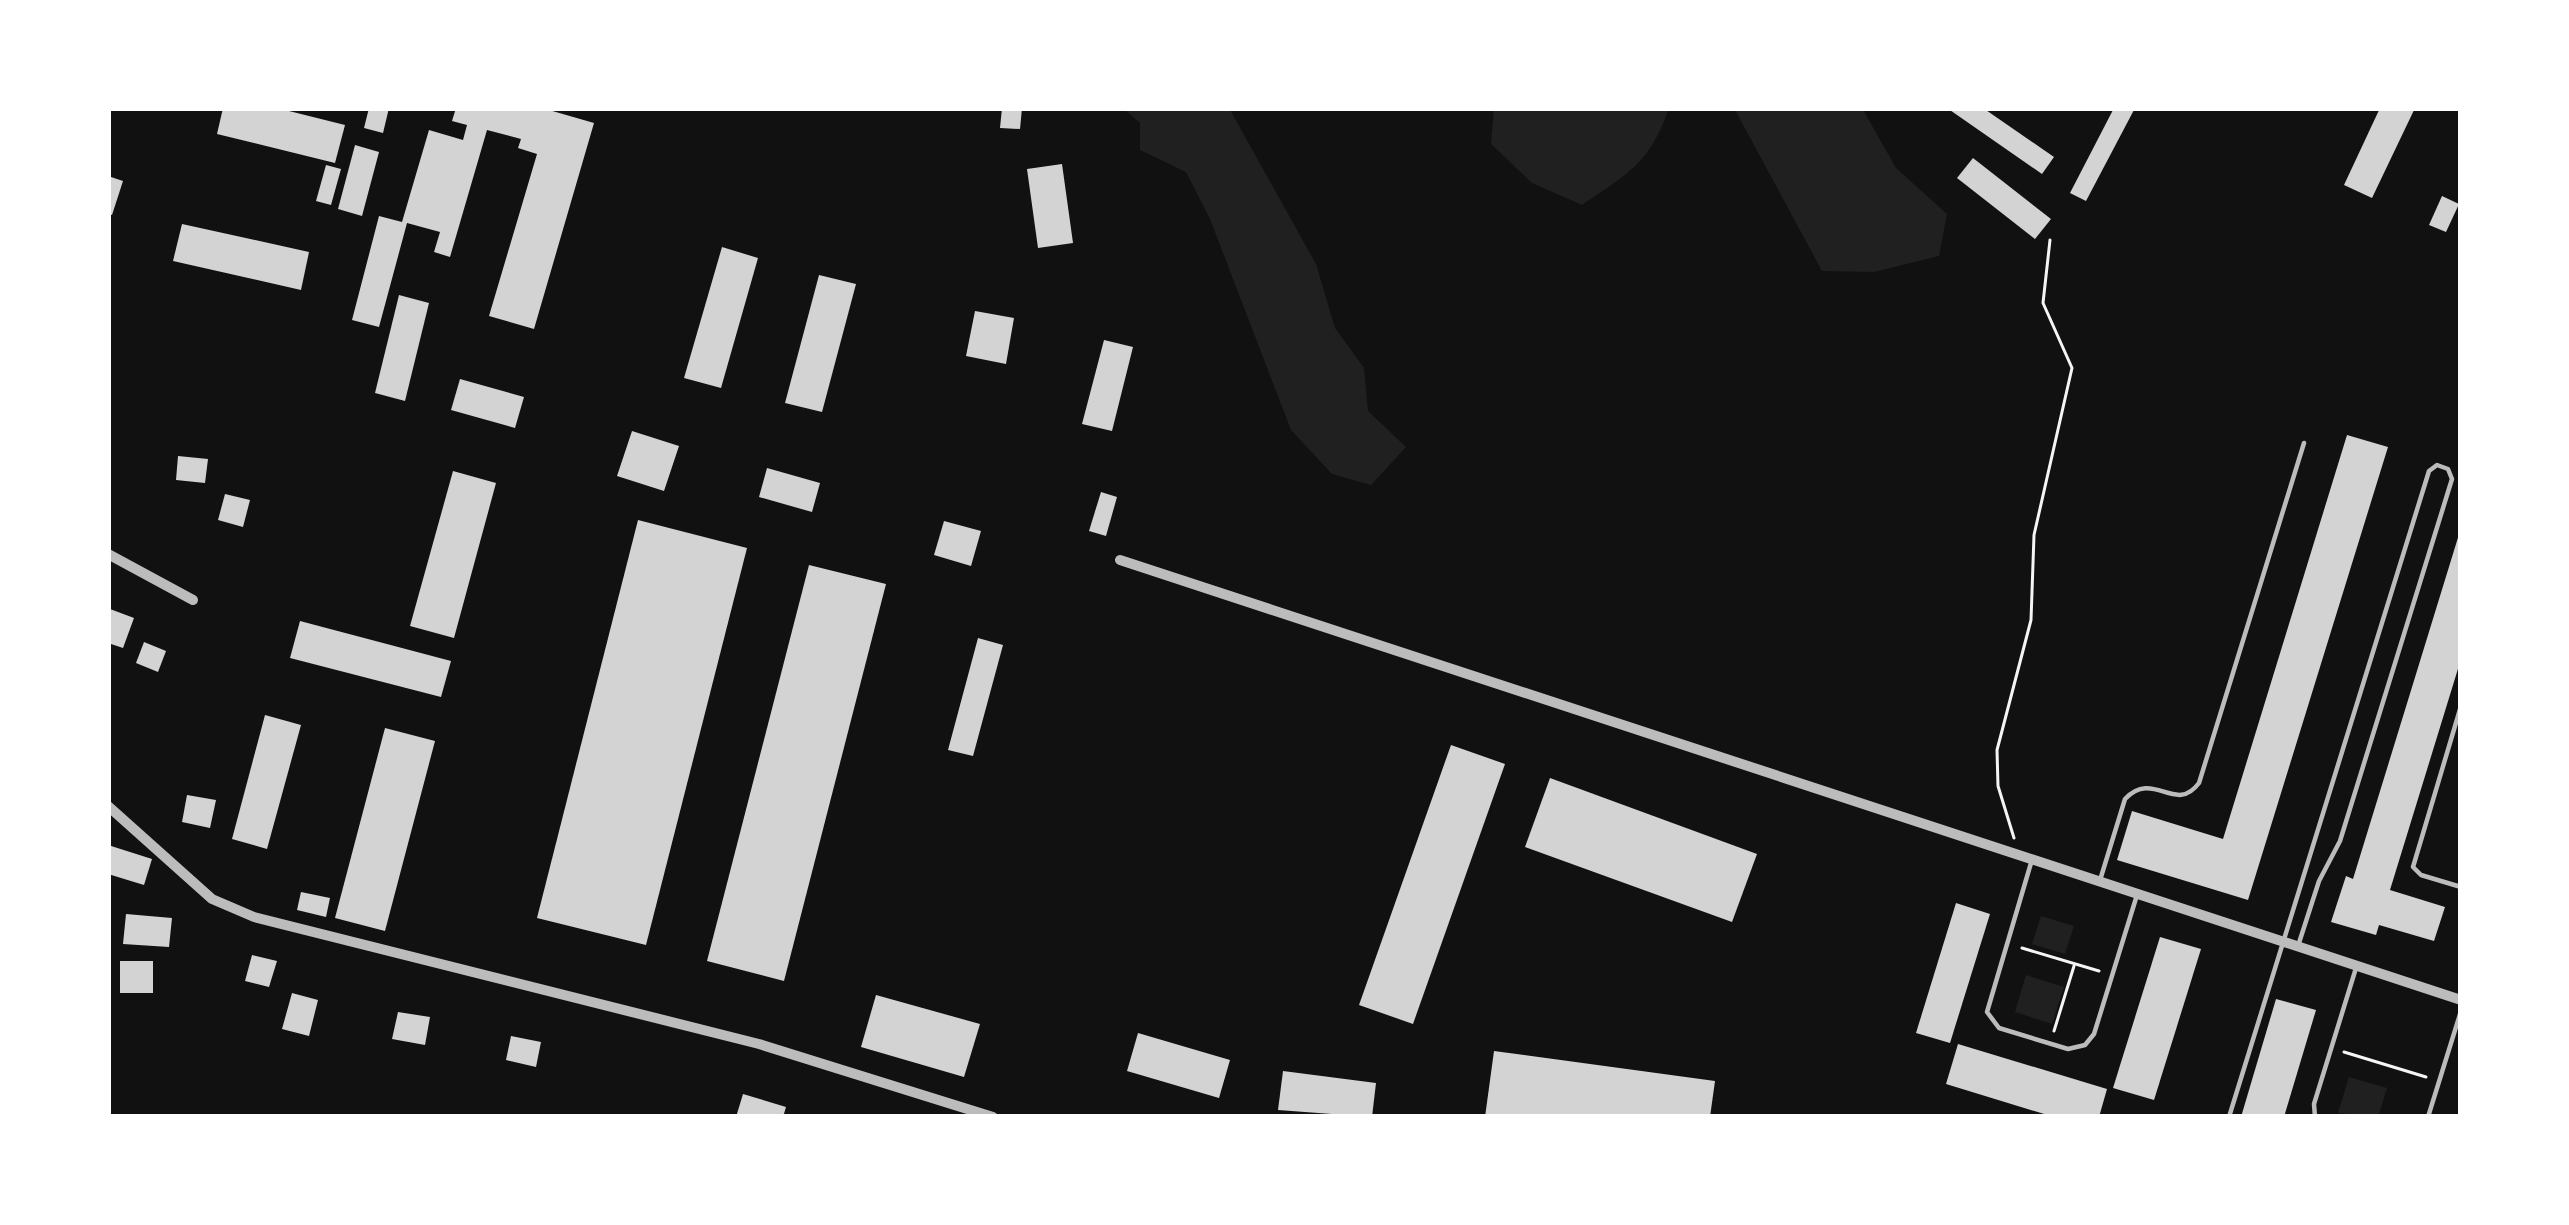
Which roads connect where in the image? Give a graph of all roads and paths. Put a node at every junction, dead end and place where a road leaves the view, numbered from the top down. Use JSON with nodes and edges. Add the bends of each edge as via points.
{"nodes":[{"id":1,"x":2050,"y":240,"type":"dead end"},
{"id":2,"x":2304,"y":442,"type":"dead end"},
{"id":3,"x":108,"y":554,"type":"edge"},
{"id":4,"x":1120,"y":560,"type":"dead end"},
{"id":5,"x":193,"y":600,"type":"dead end"},
{"id":6,"x":2461,"y":706,"type":"edge"},
{"id":7,"x":108,"y":806,"type":"edge"},
{"id":8,"x":2027,"y":859,"type":"junction"},
{"id":9,"x":2099,"y":883,"type":"junction"},
{"id":10,"x":2461,"y":887,"type":"edge"},
{"id":11,"x":2137,"y":895,"type":"junction"},
{"id":12,"x":2284,"y":941,"type":"junction"},
{"id":13,"x":2006,"y":943,"type":"junction"},
{"id":14,"x":2298,"y":946,"type":"junction"},
{"id":15,"x":2074,"y":964,"type":"junction"},
{"id":16,"x":2357,"y":965,"type":"junction"},
{"id":17,"x":2112,"y":976,"type":"junction"},
{"id":18,"x":2461,"y":1000,"type":"edge"},
{"id":19,"x":2461,"y":1011,"type":"edge"},
{"id":20,"x":2050,"y":1044,"type":"junction"},
{"id":21,"x":2331,"y":1048,"type":"junction"},
{"id":22,"x":2439,"y":1082,"type":"junction"},
{"id":23,"x":993,"y":1117,"type":"edge"},
{"id":24,"x":2229,"y":1117,"type":"edge"},
{"id":25,"x":2315,"y":1117,"type":"edge"},
{"id":26,"x":2428,"y":1117,"type":"edge"}],
"edges":[{"from":1,"to":8,"type":"path","via":[[2043,303],[2072,368],[2034,535],[2031,620],[1997,750],[2002,806]]},
{"from":2,"to":9,"type":"lane","via":[[2199,784],[2179,796],[2133,790]]},
{"from":3,"to":5,"type":"street"},
{"from":4,"to":8,"type":"street"},
{"from":6,"to":10,"type":"lane","via":[[2413,868]]},
{"from":7,"to":23,"type":"street","via":[[212,899],[254,917],[760,1044]]},
{"from":8,"to":9,"type":"street"},
{"from":8,"to":13,"type":"lane"},
{"from":9,"to":11,"type":"street"},
{"from":11,"to":12,"type":"street"},
{"from":11,"to":17,"type":"lane"},
{"from":12,"to":14,"type":"street"},
{"from":12,"to":14,"type":"lane","via":[[2428,472],[2437,465],[2452,479],[2347,819]]},
{"from":12,"to":24,"type":"lane"},
{"from":13,"to":15,"type":"path"},
{"from":13,"to":20,"type":"lane","via":[[1989,1017],[1999,1028]]},
{"from":14,"to":16,"type":"street"},
{"from":15,"to":17,"type":"path"},
{"from":15,"to":20,"type":"path"},
{"from":16,"to":18,"type":"street"},
{"from":16,"to":21,"type":"lane"},
{"from":17,"to":20,"type":"lane","via":[[2090,1040],[2074,1049]]},
{"from":19,"to":22,"type":"lane"},
{"from":21,"to":22,"type":"path"},
{"from":21,"to":25,"type":"lane"},
{"from":22,"to":26,"type":"lane"}]}
